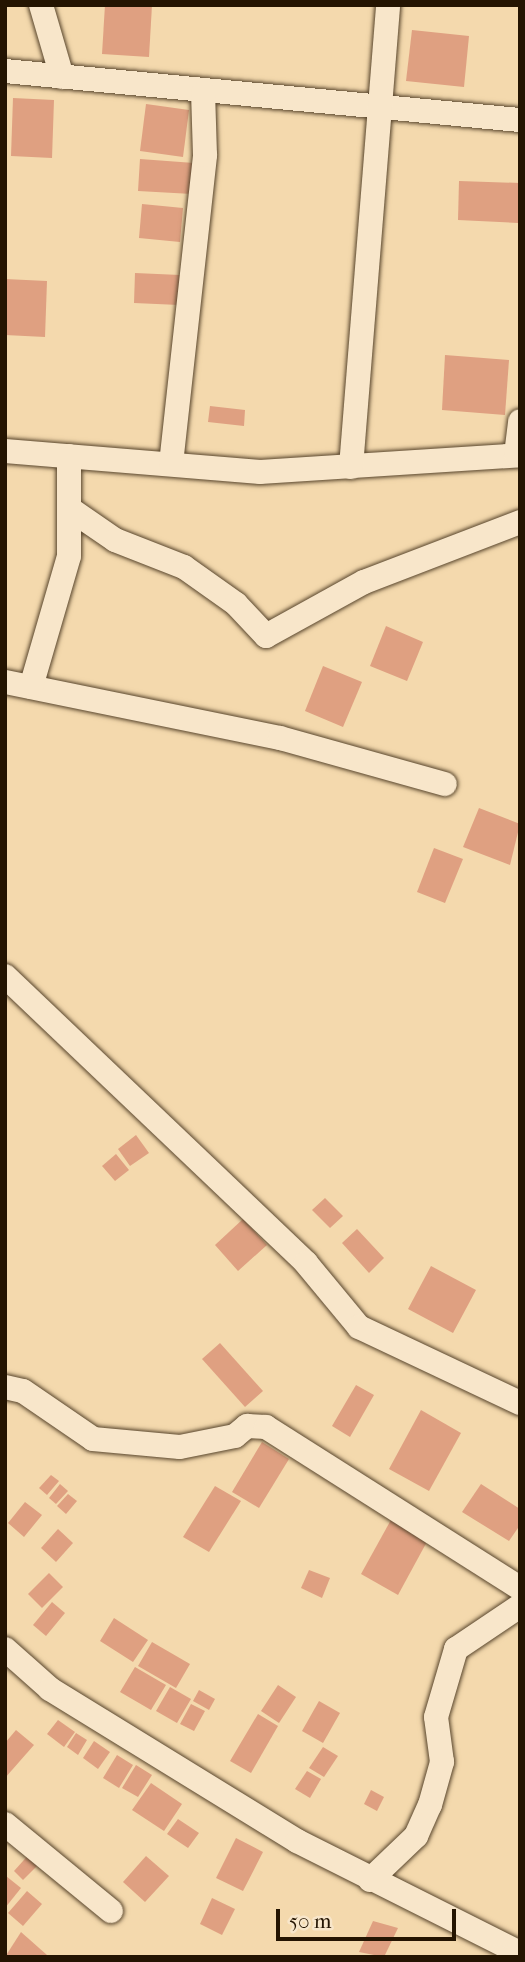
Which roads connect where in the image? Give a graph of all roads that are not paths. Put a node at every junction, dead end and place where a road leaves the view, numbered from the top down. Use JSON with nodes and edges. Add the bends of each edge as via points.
{"nodes":[{"id":1,"x":41,"y":5,"type":"edge"},
{"id":2,"x":387,"y":5,"type":"edge"},
{"id":3,"x":5,"y":71,"type":"edge"},
{"id":4,"x":62,"y":77,"type":"junction"},
{"id":5,"x":203,"y":93,"type":"junction"},
{"id":6,"x":379,"y":110,"type":"junction"},
{"id":7,"x":520,"y":120,"type":"edge"},
{"id":8,"x":520,"y":421,"type":"edge"},
{"id":9,"x":5,"y":451,"type":"edge"},
{"id":10,"x":518,"y":455,"type":"edge"},
{"id":11,"x":69,"y":456,"type":"junction"},
{"id":12,"x":171,"y":464,"type":"junction"},
{"id":13,"x":351,"y":467,"type":"junction"},
{"id":14,"x":70,"y":509,"type":"junction"},
{"id":15,"x":520,"y":522,"type":"edge"},
{"id":16,"x":5,"y":682,"type":"edge"},
{"id":17,"x":31,"y":687,"type":"junction"},
{"id":18,"x":445,"y":783,"type":"dead end"},
{"id":19,"x":5,"y":976,"type":"edge"},
{"id":20,"x":5,"y":1387,"type":"edge"},
{"id":21,"x":520,"y":1403,"type":"edge"},
{"id":22,"x":520,"y":1588,"type":"edge"},
{"id":23,"x":520,"y":1606,"type":"edge"},
{"id":24,"x":5,"y":1649,"type":"edge"},
{"id":25,"x":5,"y":1824,"type":"edge"},
{"id":26,"x":370,"y":1880,"type":"junction"},
{"id":27,"x":111,"y":1911,"type":"dead end"},
{"id":28,"x":520,"y":1953,"type":"edge"}],
"edges":[{"from":1,"to":4,"type":"street"},
{"from":2,"to":6,"type":"street"},
{"from":3,"to":4,"type":"street"},
{"from":4,"to":5,"type":"street"},
{"from":5,"to":6,"type":"street","via":[[307,95]]},
{"from":5,"to":12,"type":"street","via":[[205,155]]},
{"from":6,"to":7,"type":"street"},
{"from":6,"to":13,"type":"street"},
{"from":8,"to":10,"type":"street"},
{"from":9,"to":11,"type":"street"},
{"from":10,"to":13,"type":"street"},
{"from":11,"to":12,"type":"street"},
{"from":11,"to":14,"type":"street"},
{"from":12,"to":13,"type":"street","via":[[260,472]]},
{"from":14,"to":15,"type":"street","via":[[115,540],[184,567],[236,604],[266,636],[364,582]]},
{"from":14,"to":17,"type":"street","via":[[64,586]]},
{"from":16,"to":17,"type":"street"},
{"from":17,"to":18,"type":"street","via":[[280,738]]},
{"from":19,"to":21,"type":"street","via":[[306,1264],[359,1328]]},
{"from":20,"to":22,"type":"street","via":[[23,1391],[93,1439],[180,1447],[235,1436],[247,1426],[266,1427]]},
{"from":23,"to":26,"type":"street","via":[[456,1649],[436,1717],[441,1776],[416,1836]]},
{"from":24,"to":26,"type":"street","via":[[50,1689]]},
{"from":25,"to":27,"type":"street"},
{"from":26,"to":28,"type":"street"}]}
